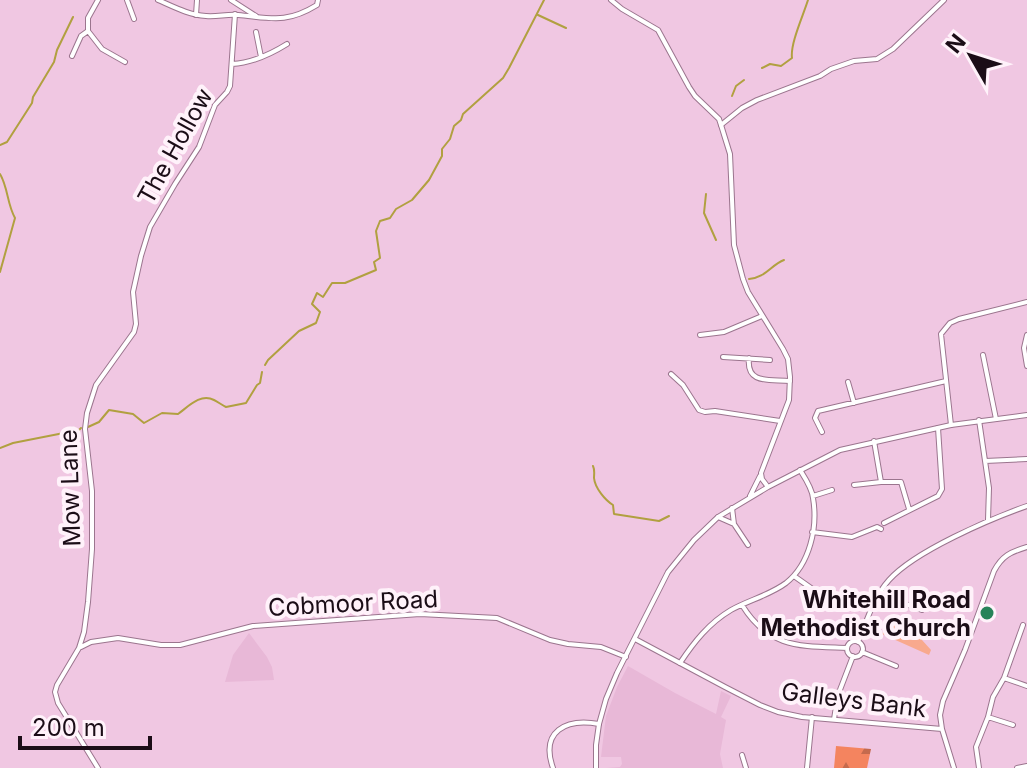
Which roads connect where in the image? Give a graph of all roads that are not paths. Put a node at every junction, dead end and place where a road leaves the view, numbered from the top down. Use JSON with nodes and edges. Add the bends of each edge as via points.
{"nodes":[{"id":1,"x":98,"y":0,"type":"edge"},
{"id":2,"x":127,"y":0,"type":"edge"},
{"id":3,"x":158,"y":0,"type":"edge"},
{"id":4,"x":197,"y":0,"type":"edge"},
{"id":5,"x":231,"y":0,"type":"edge"},
{"id":6,"x":318,"y":0,"type":"edge"},
{"id":7,"x":944,"y":0,"type":"edge"},
{"id":8,"x":612,"y":1,"type":"edge"},
{"id":9,"x":235,"y":14,"type":"junction"},
{"id":10,"x":196,"y":15,"type":"junction"},
{"id":11,"x":258,"y":17,"type":"junction"},
{"id":12,"x":134,"y":19,"type":"dead end"},
{"id":13,"x":88,"y":31,"type":"junction"},
{"id":14,"x":256,"y":32,"type":"dead end"},
{"id":15,"x":281,"y":40,"type":"dead end"},
{"id":16,"x":72,"y":56,"type":"dead end"},
{"id":17,"x":261,"y":57,"type":"junction"},
{"id":18,"x":125,"y":62,"type":"dead end"},
{"id":19,"x":232,"y":64,"type":"junction"},
{"id":20,"x":721,"y":125,"type":"junction"},
{"id":21,"x":133,"y":292,"type":"joint"},
{"id":22,"x":1027,"y":302,"type":"edge"},
{"id":23,"x":763,"y":316,"type":"junction"},
{"id":24,"x":700,"y":335,"type":"dead end"},
{"id":25,"x":1027,"y":335,"type":"edge"},
{"id":26,"x":983,"y":355,"type":"dead end"},
{"id":27,"x":723,"y":357,"type":"dead end"},
{"id":28,"x":749,"y":358,"type":"junction"},
{"id":29,"x":770,"y":360,"type":"dead end"},
{"id":30,"x":1027,"y":366,"type":"edge"},
{"id":31,"x":671,"y":374,"type":"dead end"},
{"id":32,"x":790,"y":381,"type":"junction"},
{"id":33,"x":946,"y":381,"type":"junction"},
{"id":34,"x":848,"y":382,"type":"dead end"},
{"id":35,"x":854,"y":403,"type":"junction"},
{"id":36,"x":1027,"y":415,"type":"edge"},
{"id":37,"x":996,"y":419,"type":"junction"},
{"id":38,"x":979,"y":420,"type":"junction"},
{"id":39,"x":780,"y":421,"type":"junction"},
{"id":40,"x":951,"y":425,"type":"junction"},
{"id":41,"x":938,"y":427,"type":"junction"},
{"id":42,"x":822,"y":432,"type":"dead end"},
{"id":43,"x":874,"y":441,"type":"junction"},
{"id":44,"x":1027,"y":459,"type":"edge"},
{"id":45,"x":985,"y":461,"type":"junction"},
{"id":46,"x":800,"y":470,"type":"junction"},
{"id":47,"x":761,"y":473,"type":"junction"},
{"id":48,"x":881,"y":482,"type":"junction"},
{"id":49,"x":854,"y":485,"type":"dead end"},
{"id":50,"x":768,"y":487,"type":"junction"},
{"id":51,"x":832,"y":490,"type":"dead end"},
{"id":52,"x":813,"y":496,"type":"junction"},
{"id":53,"x":748,"y":498,"type":"junction"},
{"id":54,"x":1027,"y":506,"type":"edge"},
{"id":55,"x":732,"y":507,"type":"junction"},
{"id":56,"x":909,"y":509,"type":"junction"},
{"id":57,"x":718,"y":517,"type":"junction"},
{"id":58,"x":988,"y":520,"type":"junction"},
{"id":59,"x":734,"y":524,"type":"junction"},
{"id":60,"x":812,"y":532,"type":"junction"},
{"id":61,"x":748,"y":545,"type":"dead end"},
{"id":62,"x":1027,"y":547,"type":"edge"},
{"id":63,"x":794,"y":575,"type":"junction"},
{"id":64,"x":881,"y":591,"type":"junction"},
{"id":65,"x":742,"y":605,"type":"junction"},
{"id":66,"x":829,"y":607,"type":"dead end"},
{"id":67,"x":922,"y":610,"type":"dead end"},
{"id":68,"x":1023,"y":625,"type":"dead end"},
{"id":69,"x":635,"y":639,"type":"junction"},
{"id":70,"x":1018,"y":641,"type":"junction"},
{"id":71,"x":858,"y":642,"type":"junction"},
{"id":72,"x":1027,"y":644,"type":"edge"},
{"id":73,"x":79,"y":648,"type":"junction"},
{"id":74,"x":847,"y":648,"type":"junction"},
{"id":75,"x":862,"y":652,"type":"junction"},
{"id":76,"x":853,"y":656,"type":"junction"},
{"id":77,"x":626,"y":657,"type":"junction"},
{"id":78,"x":680,"y":663,"type":"junction"},
{"id":79,"x":896,"y":666,"type":"dead end"},
{"id":80,"x":1004,"y":678,"type":"junction"},
{"id":81,"x":1027,"y":686,"type":"edge"},
{"id":82,"x":812,"y":717,"type":"junction"},
{"id":83,"x":988,"y":717,"type":"junction"},
{"id":84,"x":834,"y":719,"type":"junction"},
{"id":85,"x":599,"y":724,"type":"junction"},
{"id":86,"x":1013,"y":725,"type":"dead end"},
{"id":87,"x":942,"y":729,"type":"junction"},
{"id":88,"x":742,"y":755,"type":"dead end"},
{"id":89,"x":1027,"y":766,"type":"edge"},
{"id":90,"x":98,"y":768,"type":"edge"},
{"id":91,"x":553,"y":768,"type":"edge"},
{"id":92,"x":596,"y":768,"type":"edge"},
{"id":93,"x":746,"y":768,"type":"edge"},
{"id":94,"x":807,"y":768,"type":"edge"},
{"id":95,"x":954,"y":768,"type":"edge"},
{"id":96,"x":979,"y":768,"type":"edge"},
{"id":97,"x":1017,"y":768,"type":"edge"}],
"edges":[{"from":1,"to":13,"type":"street"},
{"from":2,"to":12,"type":"street"},
{"from":3,"to":10,"type":"street"},
{"from":4,"to":10,"type":"street"},
{"from":5,"to":11,"type":"street"},
{"from":6,"to":11,"type":"street","via":[[312,8],[283,19]]},
{"from":7,"to":20,"type":"street","via":[[877,59],[842,65],[757,100]]},
{"from":8,"to":20,"type":"street","via":[[658,30],[689,87]]},
{"from":9,"to":10,"type":"street"},
{"from":9,"to":11,"type":"street"},
{"from":9,"to":19,"type":"street","name":"The Hollow"},
{"from":13,"to":16,"type":"street"},
{"from":13,"to":18,"type":"street","via":[[102,49]]},
{"from":14,"to":17,"type":"street"},
{"from":15,"to":17,"type":"street","via":[[286,45]]},
{"from":17,"to":19,"type":"street"},
{"from":19,"to":21,"type":"street","name":"The Hollow","via":[[227,92],[150,227]]},
{"from":20,"to":23,"type":"street","via":[[730,154],[734,245],[748,292]]},
{"from":21,"to":73,"type":"street","name":"Mow Lane","via":[[134,332],[96,385],[87,413],[92,549]]},
{"from":22,"to":33,"type":"street","via":[[950,323],[941,334]]},
{"from":23,"to":24,"type":"street","via":[[724,332]]},
{"from":23,"to":32,"type":"street","via":[[787,358]]},
{"from":25,"to":30,"type":"street"},
{"from":26,"to":37,"type":"street"},
{"from":27,"to":28,"type":"street"},
{"from":28,"to":29,"type":"street"},
{"from":28,"to":32,"type":"street","via":[[751,375]]},
{"from":31,"to":39,"type":"street","via":[[699,410]]},
{"from":32,"to":39,"type":"street"},
{"from":33,"to":35,"type":"street"},
{"from":33,"to":40,"type":"street"},
{"from":34,"to":35,"type":"street"},
{"from":35,"to":42,"type":"street","via":[[818,411],[815,418]]},
{"from":36,"to":37,"type":"street"},
{"from":37,"to":38,"type":"street"},
{"from":38,"to":40,"type":"street"},
{"from":38,"to":45,"type":"street"},
{"from":39,"to":47,"type":"street"},
{"from":40,"to":41,"type":"street"},
{"from":41,"to":43,"type":"street"},
{"from":41,"to":56,"type":"street","via":[[942,489]]},
{"from":43,"to":46,"type":"street","via":[[840,450]]},
{"from":43,"to":48,"type":"street"},
{"from":44,"to":45,"type":"street"},
{"from":45,"to":58,"type":"street"},
{"from":46,"to":50,"type":"street"},
{"from":46,"to":52,"type":"street"},
{"from":47,"to":50,"type":"street"},
{"from":47,"to":53,"type":"street"},
{"from":48,"to":49,"type":"street"},
{"from":48,"to":56,"type":"street","via":[[901,482]]},
{"from":50,"to":53,"type":"street"},
{"from":51,"to":52,"type":"street"},
{"from":52,"to":60,"type":"street"},
{"from":53,"to":55,"type":"street"},
{"from":54,"to":58,"type":"street"},
{"from":55,"to":57,"type":"street"},
{"from":55,"to":59,"type":"street"},
{"from":56,"to":60,"type":"street","via":[[852,537]]},
{"from":57,"to":59,"type":"street"},
{"from":57,"to":69,"type":"street","via":[[668,572]]},
{"from":58,"to":64,"type":"street","via":[[909,563]]},
{"from":59,"to":61,"type":"street"},
{"from":60,"to":63,"type":"street","via":[[806,559]]},
{"from":62,"to":87,"type":"street","via":[[1000,560],[994,571],[943,701]]},
{"from":63,"to":65,"type":"street"},
{"from":63,"to":66,"type":"street","via":[[830,599]]},
{"from":64,"to":67,"type":"street"},
{"from":64,"to":71,"type":"street"},
{"from":65,"to":74,"type":"street","via":[[756,625],[775,638]]},
{"from":65,"to":78,"type":"street","via":[[703,632]]},
{"from":68,"to":70,"type":"street"},
{"from":69,"to":77,"type":"street"},
{"from":69,"to":78,"type":"street","name":"Galleys Bank"},
{"from":70,"to":72,"type":"street"},
{"from":70,"to":80,"type":"street"},
{"from":71,"to":74,"type":"street"},
{"from":71,"to":75,"type":"street"},
{"from":73,"to":77,"type":"street","name":"Cobmoor Road","via":[[118,638],[180,645],[253,626],[420,614],[497,618],[550,640],[601,647]]},
{"from":73,"to":90,"type":"street","via":[[55,692]]},
{"from":74,"to":76,"type":"street"},
{"from":75,"to":76,"type":"street"},
{"from":75,"to":79,"type":"street"},
{"from":76,"to":84,"type":"street"},
{"from":77,"to":85,"type":"street"},
{"from":78,"to":82,"type":"street","name":"Galleys Bank","via":[[760,705]]},
{"from":80,"to":81,"type":"street"},
{"from":80,"to":83,"type":"street"},
{"from":82,"to":84,"type":"street","name":"Galleys Bank"},
{"from":82,"to":94,"type":"street"},
{"from":83,"to":86,"type":"street"},
{"from":83,"to":96,"type":"street","via":[[976,747]]},
{"from":84,"to":87,"type":"street","name":"Galleys Bank"},
{"from":85,"to":91,"type":"street","via":[[577,721],[561,728],[550,745]]},
{"from":85,"to":92,"type":"street"},
{"from":87,"to":95,"type":"street"},
{"from":88,"to":93,"type":"street"},
{"from":89,"to":97,"type":"street"}]}
